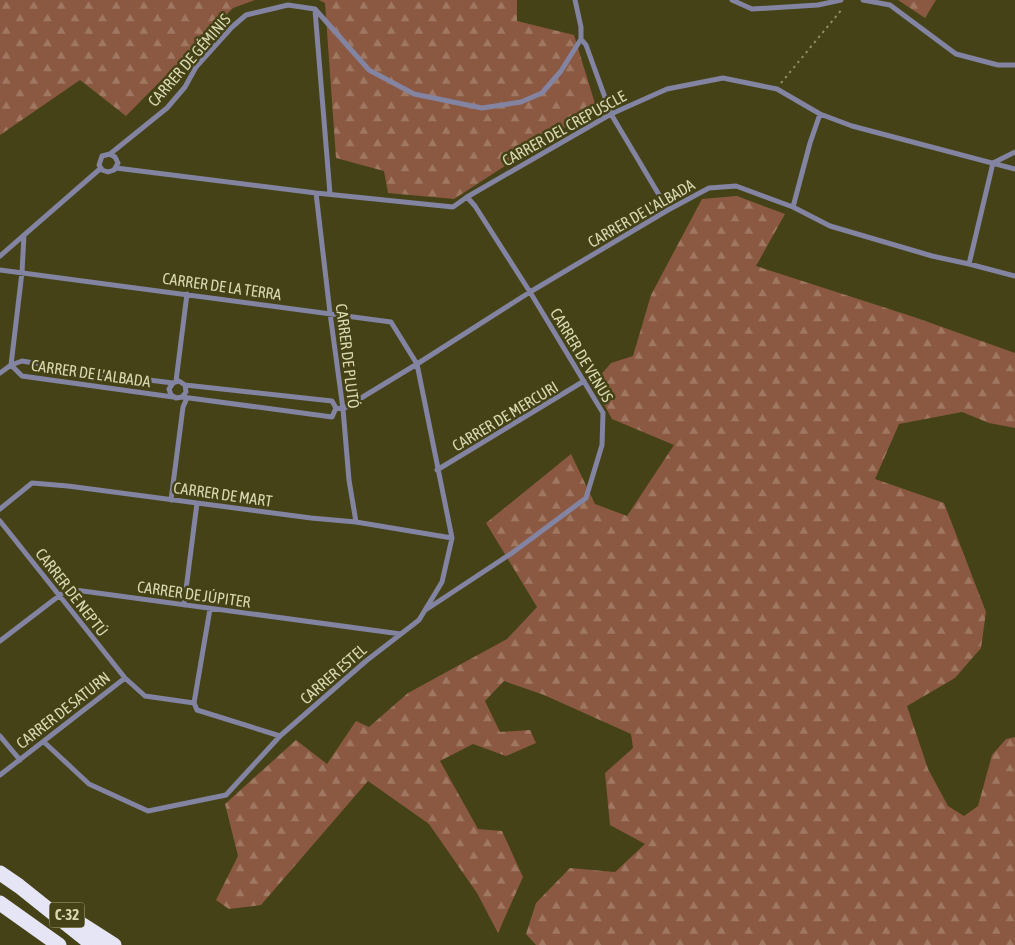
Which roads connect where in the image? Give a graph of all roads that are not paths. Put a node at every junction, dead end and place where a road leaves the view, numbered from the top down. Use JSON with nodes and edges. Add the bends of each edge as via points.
{"nodes":[{"id":1,"x":575,"y":0,"type":"edge"},
{"id":2,"x":732,"y":0,"type":"edge"},
{"id":3,"x":841,"y":0,"type":"edge"},
{"id":4,"x":863,"y":0,"type":"edge"},
{"id":5,"x":315,"y":9,"type":"junction"},
{"id":6,"x":581,"y":39,"type":"junction"},
{"id":7,"x":1015,"y":65,"type":"edge"},
{"id":8,"x":610,"y":114,"type":"junction"},
{"id":9,"x":820,"y":114,"type":"junction"},
{"id":10,"x":1015,"y":152,"type":"edge"},
{"id":11,"x":110,"y":154,"type":"junction"},
{"id":12,"x":993,"y":163,"type":"junction"},
{"id":13,"x":101,"y":168,"type":"junction"},
{"id":14,"x":116,"y":168,"type":"junction"},
{"id":15,"x":1015,"y":169,"type":"edge"},
{"id":16,"x":316,"y":193,"type":"junction"},
{"id":17,"x":330,"y":194,"type":"junction"},
{"id":18,"x":467,"y":197,"type":"junction"},
{"id":19,"x":793,"y":207,"type":"junction"},
{"id":20,"x":668,"y":210,"type":"junction"},
{"id":21,"x":24,"y":235,"type":"junction"},
{"id":22,"x":0,"y":256,"type":"edge"},
{"id":23,"x":969,"y":264,"type":"junction"},
{"id":24,"x":0,"y":270,"type":"edge"},
{"id":25,"x":22,"y":272,"type":"junction"},
{"id":26,"x":1015,"y":276,"type":"edge"},
{"id":27,"x":530,"y":292,"type":"junction"},
{"id":28,"x":187,"y":294,"type":"junction"},
{"id":29,"x":330,"y":313,"type":"junction"},
{"id":30,"x":10,"y":364,"type":"junction"},
{"id":31,"x":417,"y":364,"type":"junction"},
{"id":32,"x":0,"y":373,"type":"edge"},
{"id":33,"x":174,"y":382,"type":"junction"},
{"id":34,"x":584,"y":382,"type":"junction"},
{"id":35,"x":185,"y":385,"type":"junction"},
{"id":36,"x":173,"y":397,"type":"junction"},
{"id":37,"x":185,"y":398,"type":"junction"},
{"id":38,"x":336,"y":408,"type":"junction"},
{"id":39,"x":343,"y":409,"type":"junction"},
{"id":40,"x":438,"y":470,"type":"junction"},
{"id":41,"x":171,"y":500,"type":"junction"},
{"id":42,"x":197,"y":503,"type":"junction"},
{"id":43,"x":0,"y":509,"type":"edge"},
{"id":44,"x":0,"y":520,"type":"edge"},
{"id":45,"x":356,"y":522,"type":"junction"},
{"id":46,"x":452,"y":538,"type":"junction"},
{"id":47,"x":59,"y":596,"type":"junction"},
{"id":48,"x":184,"y":605,"type":"junction"},
{"id":49,"x":210,"y":609,"type":"junction"},
{"id":50,"x":425,"y":610,"type":"junction"},
{"id":51,"x":402,"y":634,"type":"junction"},
{"id":52,"x":0,"y":641,"type":"edge"},
{"id":53,"x":125,"y":678,"type":"junction"},
{"id":54,"x":194,"y":703,"type":"junction"},
{"id":55,"x":0,"y":736,"type":"edge"},
{"id":56,"x":280,"y":736,"type":"junction"},
{"id":57,"x":44,"y":742,"type":"junction"},
{"id":58,"x":20,"y":760,"type":"junction"},
{"id":59,"x":0,"y":775,"type":"edge"},
{"id":60,"x":0,"y":873,"type":"edge"},
{"id":61,"x":19,"y":886,"type":"junction"},
{"id":62,"x":0,"y":903,"type":"edge"},
{"id":63,"x":59,"y":945,"type":"edge"},
{"id":64,"x":93,"y":945,"type":"edge"},
{"id":65,"x":114,"y":945,"type":"edge"}],
"edges":[{"from":1,"to":6,"type":"street"},
{"from":2,"to":3,"type":"street","via":[[752,9],[818,5]]},
{"from":4,"to":7,"type":"street","via":[[890,6],[956,54],[998,65]]},
{"from":5,"to":6,"type":"street","via":[[369,70],[414,94],[482,108],[521,102],[542,94]]},
{"from":5,"to":11,"type":"street","name":"CARRER DE GÉMINIS","via":[[288,5],[246,15],[196,67],[185,87],[167,108]]},
{"from":5,"to":17,"type":"street"},
{"from":6,"to":8,"type":"street"},
{"from":8,"to":9,"type":"street","name":"CARRER DEL CREPUSCLE","via":[[667,89],[723,78],[777,89]]},
{"from":8,"to":18,"type":"street","name":"CARRER DEL CREPUSCLE"},
{"from":8,"to":20,"type":"street"},
{"from":9,"to":12,"type":"street","name":"CARRER DEL CREPUSCLE","via":[[852,126]]},
{"from":9,"to":19,"type":"street"},
{"from":10,"to":12,"type":"street"},
{"from":11,"to":13,"type":"street","via":[[104,154],[100,159]]},
{"from":11,"to":14,"type":"street","via":[[117,160]]},
{"from":12,"to":15,"type":"street","name":"CARRER DEL CREPUSCLE"},
{"from":12,"to":23,"type":"street"},
{"from":13,"to":14,"type":"street","via":[[108,172]]},
{"from":13,"to":21,"type":"street"},
{"from":14,"to":16,"type":"street","name":"CARRER DEL CREPUSCLE"},
{"from":16,"to":17,"type":"street","name":"CARRER DEL CREPUSCLE"},
{"from":16,"to":29,"type":"street","name":"CARRER DE PLUTÓ"},
{"from":17,"to":18,"type":"street","name":"CARRER DEL CREPUSCLE","via":[[453,207]]},
{"from":18,"to":27,"type":"street","name":"CARRER DE VENUS"},
{"from":19,"to":20,"type":"street","name":"CARRER DE L'ALBADA","via":[[736,186],[709,188]]},
{"from":19,"to":23,"type":"street","name":"CARRER DE L'ALBADA","via":[[830,226]]},
{"from":20,"to":27,"type":"street","name":"CARRER DE L'ALBADA"},
{"from":21,"to":22,"type":"street"},
{"from":21,"to":25,"type":"street","name":"CARRER DE L'ALBADA"},
{"from":23,"to":26,"type":"street","name":"CARRER DE L'ALBADA"},
{"from":24,"to":25,"type":"street","name":"CARRER DE LA TERRA"},
{"from":25,"to":28,"type":"street","name":"CARRER DE LA TERRA"},
{"from":25,"to":30,"type":"street","name":"CARRER DE L'ALBADA"},
{"from":27,"to":31,"type":"street","name":"CARRER DE L'ALBADA"},
{"from":27,"to":34,"type":"street","name":"CARRER DE VENUS"},
{"from":28,"to":29,"type":"street","name":"CARRER DE LA TERRA"},
{"from":28,"to":33,"type":"street"},
{"from":29,"to":31,"type":"street","name":"CARRER DE LA TERRA","via":[[391,322]]},
{"from":29,"to":39,"type":"street","name":"CARRER DE PLUTÓ"},
{"from":30,"to":32,"type":"street","name":"CARRER DE L'ALBADA"},
{"from":30,"to":33,"type":"street","name":"CARRER DE L'ALBADA","via":[[22,361]]},
{"from":30,"to":36,"type":"street","name":"CARRER DE L'ALBADA","via":[[22,376]]},
{"from":31,"to":39,"type":"street","name":"CARRER DE L'ALBADA"},
{"from":31,"to":40,"type":"street","name":"CARRER ESTEL"},
{"from":33,"to":35,"type":"street"},
{"from":33,"to":36,"type":"street","via":[[169,389]]},
{"from":34,"to":40,"type":"street","name":"CARRER DE MERCURI"},
{"from":34,"to":50,"type":"street","name":"CARRER DE VENUS","via":[[603,413],[602,445],[586,498],[512,554]]},
{"from":35,"to":37,"type":"street"},
{"from":35,"to":38,"type":"street","via":[[332,401]]},
{"from":36,"to":37,"type":"street"},
{"from":37,"to":38,"type":"street","via":[[332,417]]},
{"from":37,"to":41,"type":"street"},
{"from":38,"to":39,"type":"street"},
{"from":39,"to":45,"type":"street","name":"CARRER DE PLUTÓ"},
{"from":40,"to":46,"type":"street","name":"CARRER ESTEL"},
{"from":41,"to":42,"type":"street","name":"CARRER DE MART"},
{"from":41,"to":43,"type":"street","name":"CARRER DE MART","via":[[32,483]]},
{"from":42,"to":45,"type":"street","name":"CARRER DE MART"},
{"from":42,"to":48,"type":"street"},
{"from":44,"to":47,"type":"street","name":"CARRER DE NEPTÚ"},
{"from":45,"to":46,"type":"street","name":"CARRER DE MART"},
{"from":46,"to":50,"type":"street","name":"CARRER ESTEL","via":[[442,582]]},
{"from":47,"to":48,"type":"street","name":"CARRER DE JÚPITER","via":[[68,589]]},
{"from":47,"to":52,"type":"street","name":"CARRER DE JÚPITER"},
{"from":47,"to":53,"type":"street","name":"CARRER DE NEPTÚ"},
{"from":48,"to":49,"type":"street","name":"CARRER DE JÚPITER"},
{"from":49,"to":51,"type":"street","name":"CARRER DE JÚPITER"},
{"from":49,"to":54,"type":"street"},
{"from":50,"to":51,"type":"street","name":"CARRER ESTEL","via":[[420,620]]},
{"from":51,"to":56,"type":"street","name":"CARRER ESTEL"},
{"from":53,"to":54,"type":"street","name":"CARRER DE SATURN","via":[[144,696]]},
{"from":53,"to":57,"type":"street","name":"CARRER DE SATURN"},
{"from":54,"to":56,"type":"street","name":"CARRER DE SATURN","via":[[197,710]]},
{"from":55,"to":58,"type":"street"},
{"from":56,"to":57,"type":"street","name":"CARRER ESTEL","via":[[226,795],[148,812],[89,784]]},
{"from":57,"to":58,"type":"street","name":"CARRER DE SATURN"},
{"from":58,"to":59,"type":"street","name":"CARRER DE SATURN"},
{"from":60,"to":61,"type":"highway"},
{"from":61,"to":64,"type":"highway"},
{"from":61,"to":65,"type":"highway","number":"C-32"},
{"from":62,"to":63,"type":"highway"}]}
